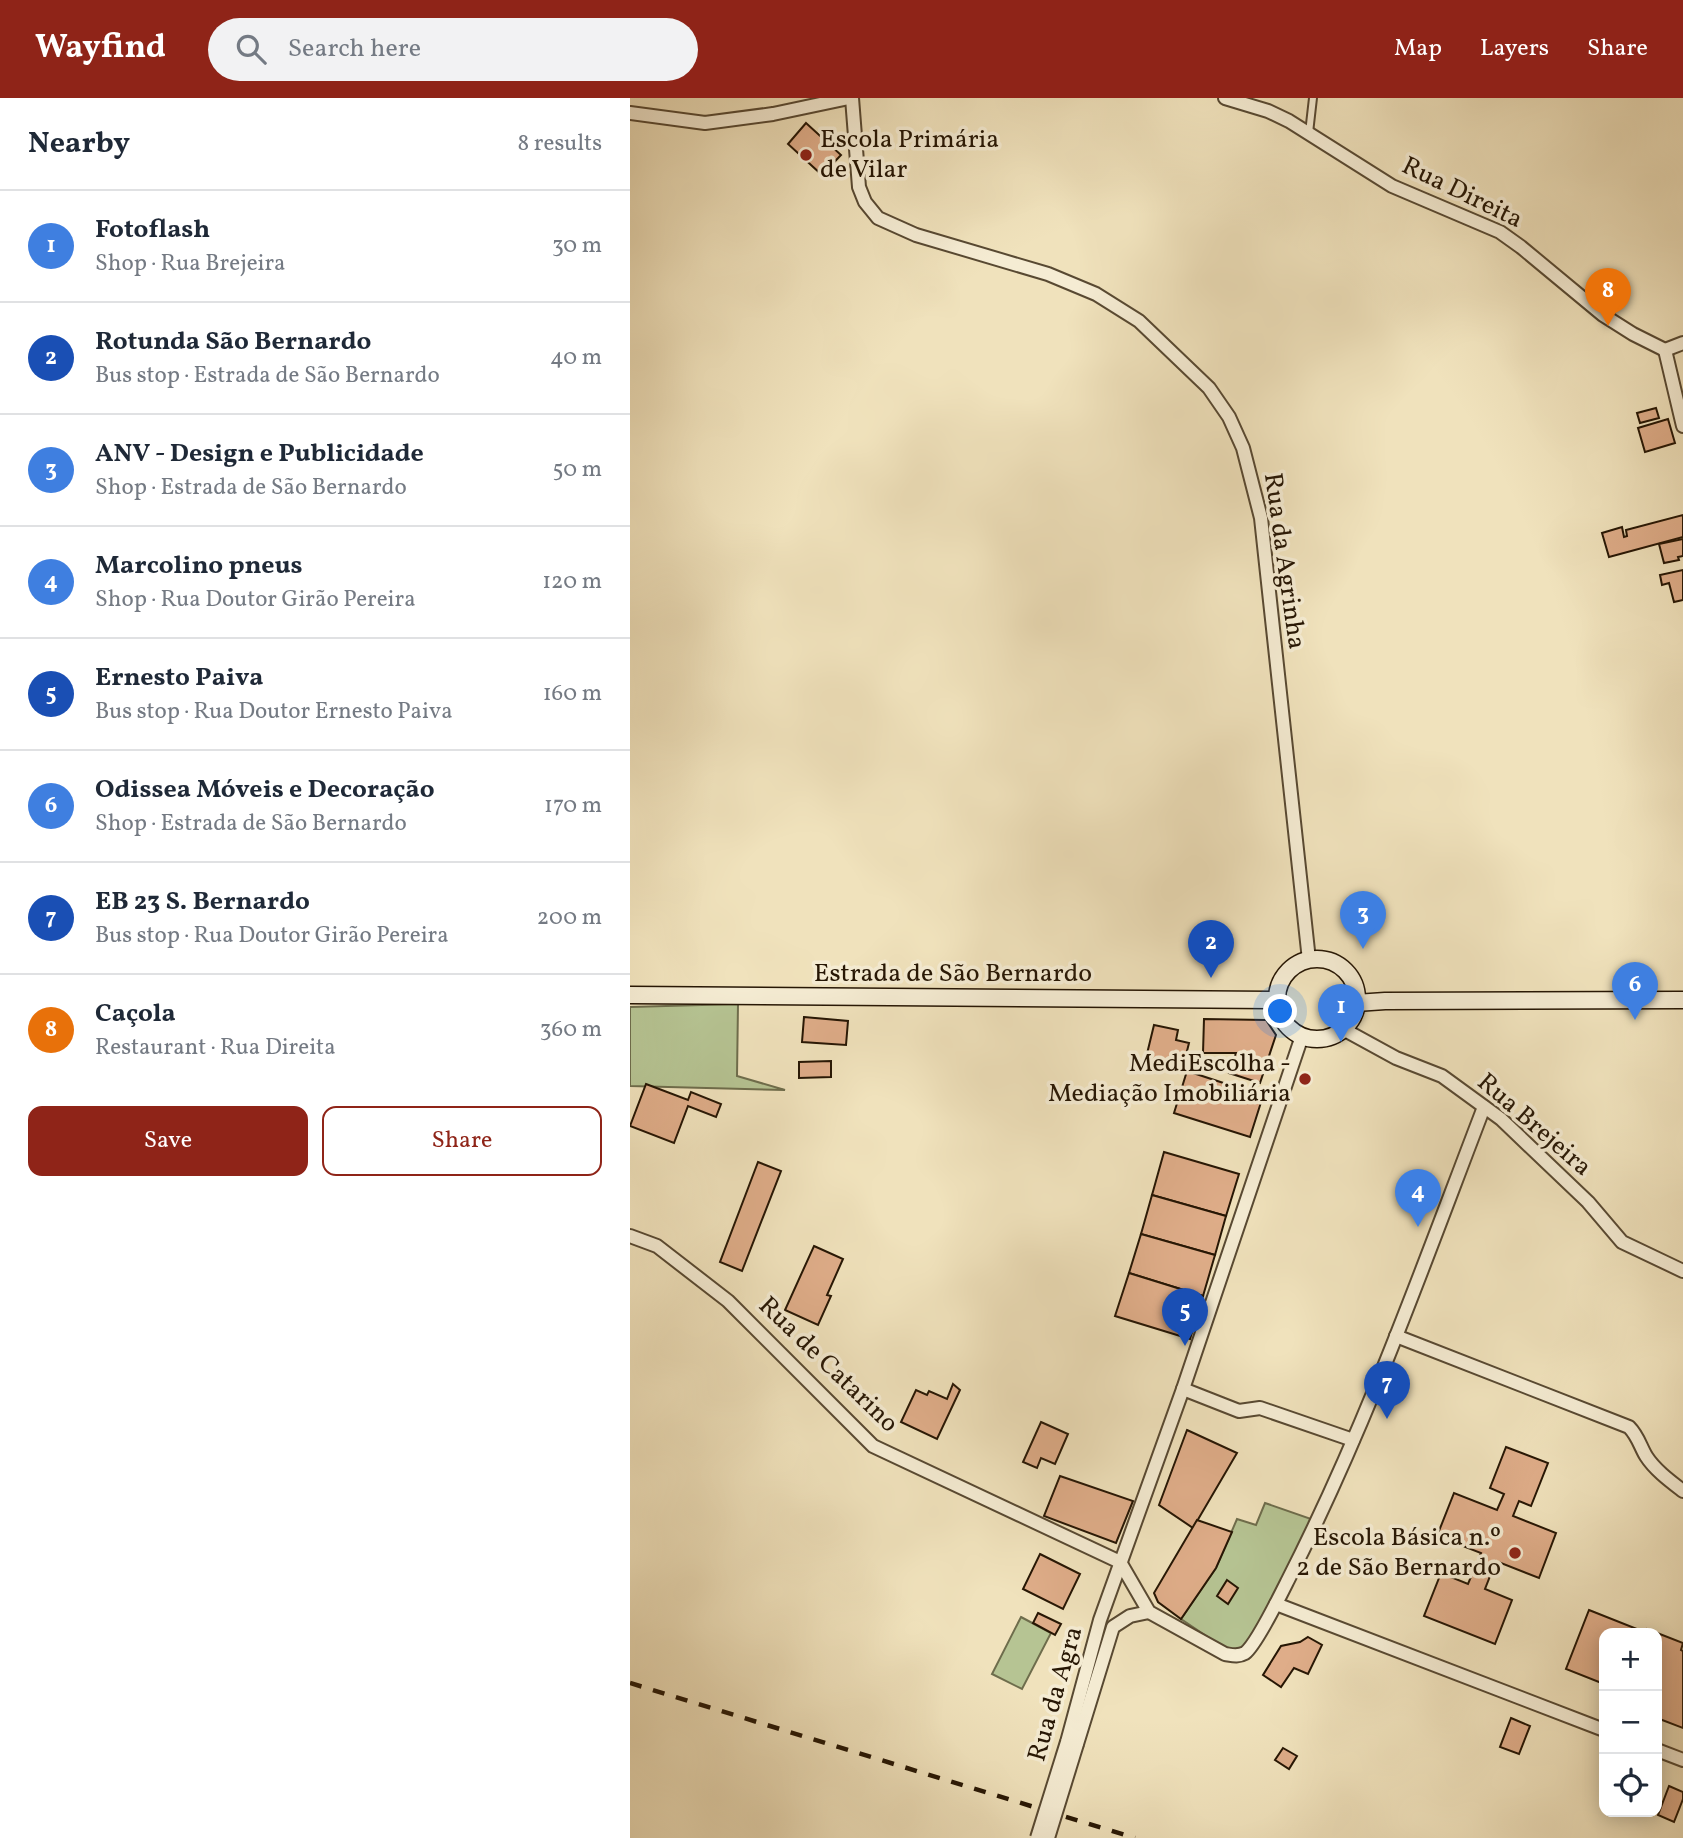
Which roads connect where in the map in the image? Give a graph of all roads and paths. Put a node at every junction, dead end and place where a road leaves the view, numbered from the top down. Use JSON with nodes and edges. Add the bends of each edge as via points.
{"nodes":[{"id":1,"x":851,"y":98,"type":"edge"},
{"id":2,"x":1226,"y":98,"type":"edge"},
{"id":3,"x":1313,"y":98,"type":"edge"},
{"id":4,"x":630,"y":113,"type":"edge"},
{"id":5,"x":1309,"y":135,"type":"junction"},
{"id":6,"x":1683,"y":342,"type":"edge"},
{"id":7,"x":1665,"y":350,"type":"junction"},
{"id":8,"x":1683,"y":426,"type":"edge"},
{"id":9,"x":1309,"y":960,"type":"junction"},
{"id":10,"x":630,"y":995,"type":"edge"},
{"id":11,"x":1277,"y":1000,"type":"junction"},
{"id":12,"x":1683,"y":1000,"type":"edge"},
{"id":13,"x":1356,"y":1003,"type":"junction"},
{"id":14,"x":1343,"y":1028,"type":"junction"},
{"id":15,"x":1302,"y":1036,"type":"junction"},
{"id":16,"x":1483,"y":1107,"type":"junction"},
{"id":17,"x":630,"y":1236,"type":"edge"},
{"id":18,"x":1683,"y":1271,"type":"edge"},
{"id":19,"x":1396,"y":1336,"type":"junction"},
{"id":20,"x":1183,"y":1390,"type":"junction"},
{"id":21,"x":1353,"y":1440,"type":"junction"},
{"id":22,"x":1683,"y":1491,"type":"edge"},
{"id":23,"x":1120,"y":1562,"type":"junction"},
{"id":24,"x":1276,"y":1604,"type":"junction"},
{"id":25,"x":1149,"y":1612,"type":"junction"},
{"id":26,"x":1599,"y":1728,"type":"edge"},
{"id":27,"x":1072,"y":1743,"type":"junction"},
{"id":28,"x":1662,"y":1752,"type":"edge"},
{"id":29,"x":1683,"y":1760,"type":"edge"},
{"id":30,"x":1037,"y":1838,"type":"edge"},
{"id":31,"x":1048,"y":1838,"type":"edge"}],
"edges":[{"from":1,"to":4,"type":"street","via":[[705,123]]},
{"from":1,"to":9,"type":"street","name":"Rua da Agrinha","via":[[859,187],[864,202],[878,218],[916,235],[1048,274],[1096,294],[1139,321],[1209,388],[1229,417],[1243,448],[1261,519]]},
{"from":2,"to":5,"type":"street","name":"Rua Direita","via":[[1268,111]]},
{"from":3,"to":5,"type":"lane"},
{"from":5,"to":7,"type":"street","name":"Rua Direita","via":[[1392,186],[1500,232],[1603,314]]},
{"from":6,"to":7,"type":"street"},
{"from":7,"to":8,"type":"street"},
{"from":9,"to":11,"type":"main road","via":[[1290,970]]},
{"from":9,"to":13,"type":"main road","via":[[1334,963],[1344,970],[1356,991]]},
{"from":10,"to":11,"type":"main road","name":"Estrada de São Bernardo"},
{"from":11,"to":15,"type":"main road","via":[[1284,1022]]},
{"from":12,"to":13,"type":"main road"},
{"from":13,"to":14,"type":"main road"},
{"from":14,"to":15,"type":"main road","via":[[1324,1038]]},
{"from":14,"to":16,"type":"street","name":"Rua Brejeira","via":[[1396,1058],[1442,1076]]},
{"from":15,"to":20,"type":"street","name":"Rua da Agra"},
{"from":16,"to":18,"type":"street","name":"Rua Brejeira","via":[[1588,1202],[1622,1242]]},
{"from":16,"to":19,"type":"street"},
{"from":17,"to":23,"type":"street","name":"Rua de Catarino","via":[[657,1247],[728,1301],[873,1446]]},
{"from":19,"to":21,"type":"street"},
{"from":19,"to":22,"type":"street","via":[[1629,1427],[1658,1471]]},
{"from":20,"to":21,"type":"street","via":[[1239,1411],[1260,1408]]},
{"from":20,"to":23,"type":"street","name":"Rua da Agra"},
{"from":21,"to":24,"type":"street"},
{"from":23,"to":25,"type":"street"},
{"from":23,"to":27,"type":"street","name":"Rua da Agra","via":[[1100,1620]]},
{"from":24,"to":25,"type":"street","via":[[1247,1652],[1236,1656]]},
{"from":24,"to":26,"type":"street"},
{"from":25,"to":27,"type":"street","name":"Rua da Agra","via":[[1130,1616],[1114,1627]]},
{"from":27,"to":30,"type":"street","name":"Rua da Agra","bridge":true},
{"from":27,"to":31,"type":"street","name":"Rua da Agra","bridge":true},
{"from":28,"to":29,"type":"street"}]}
